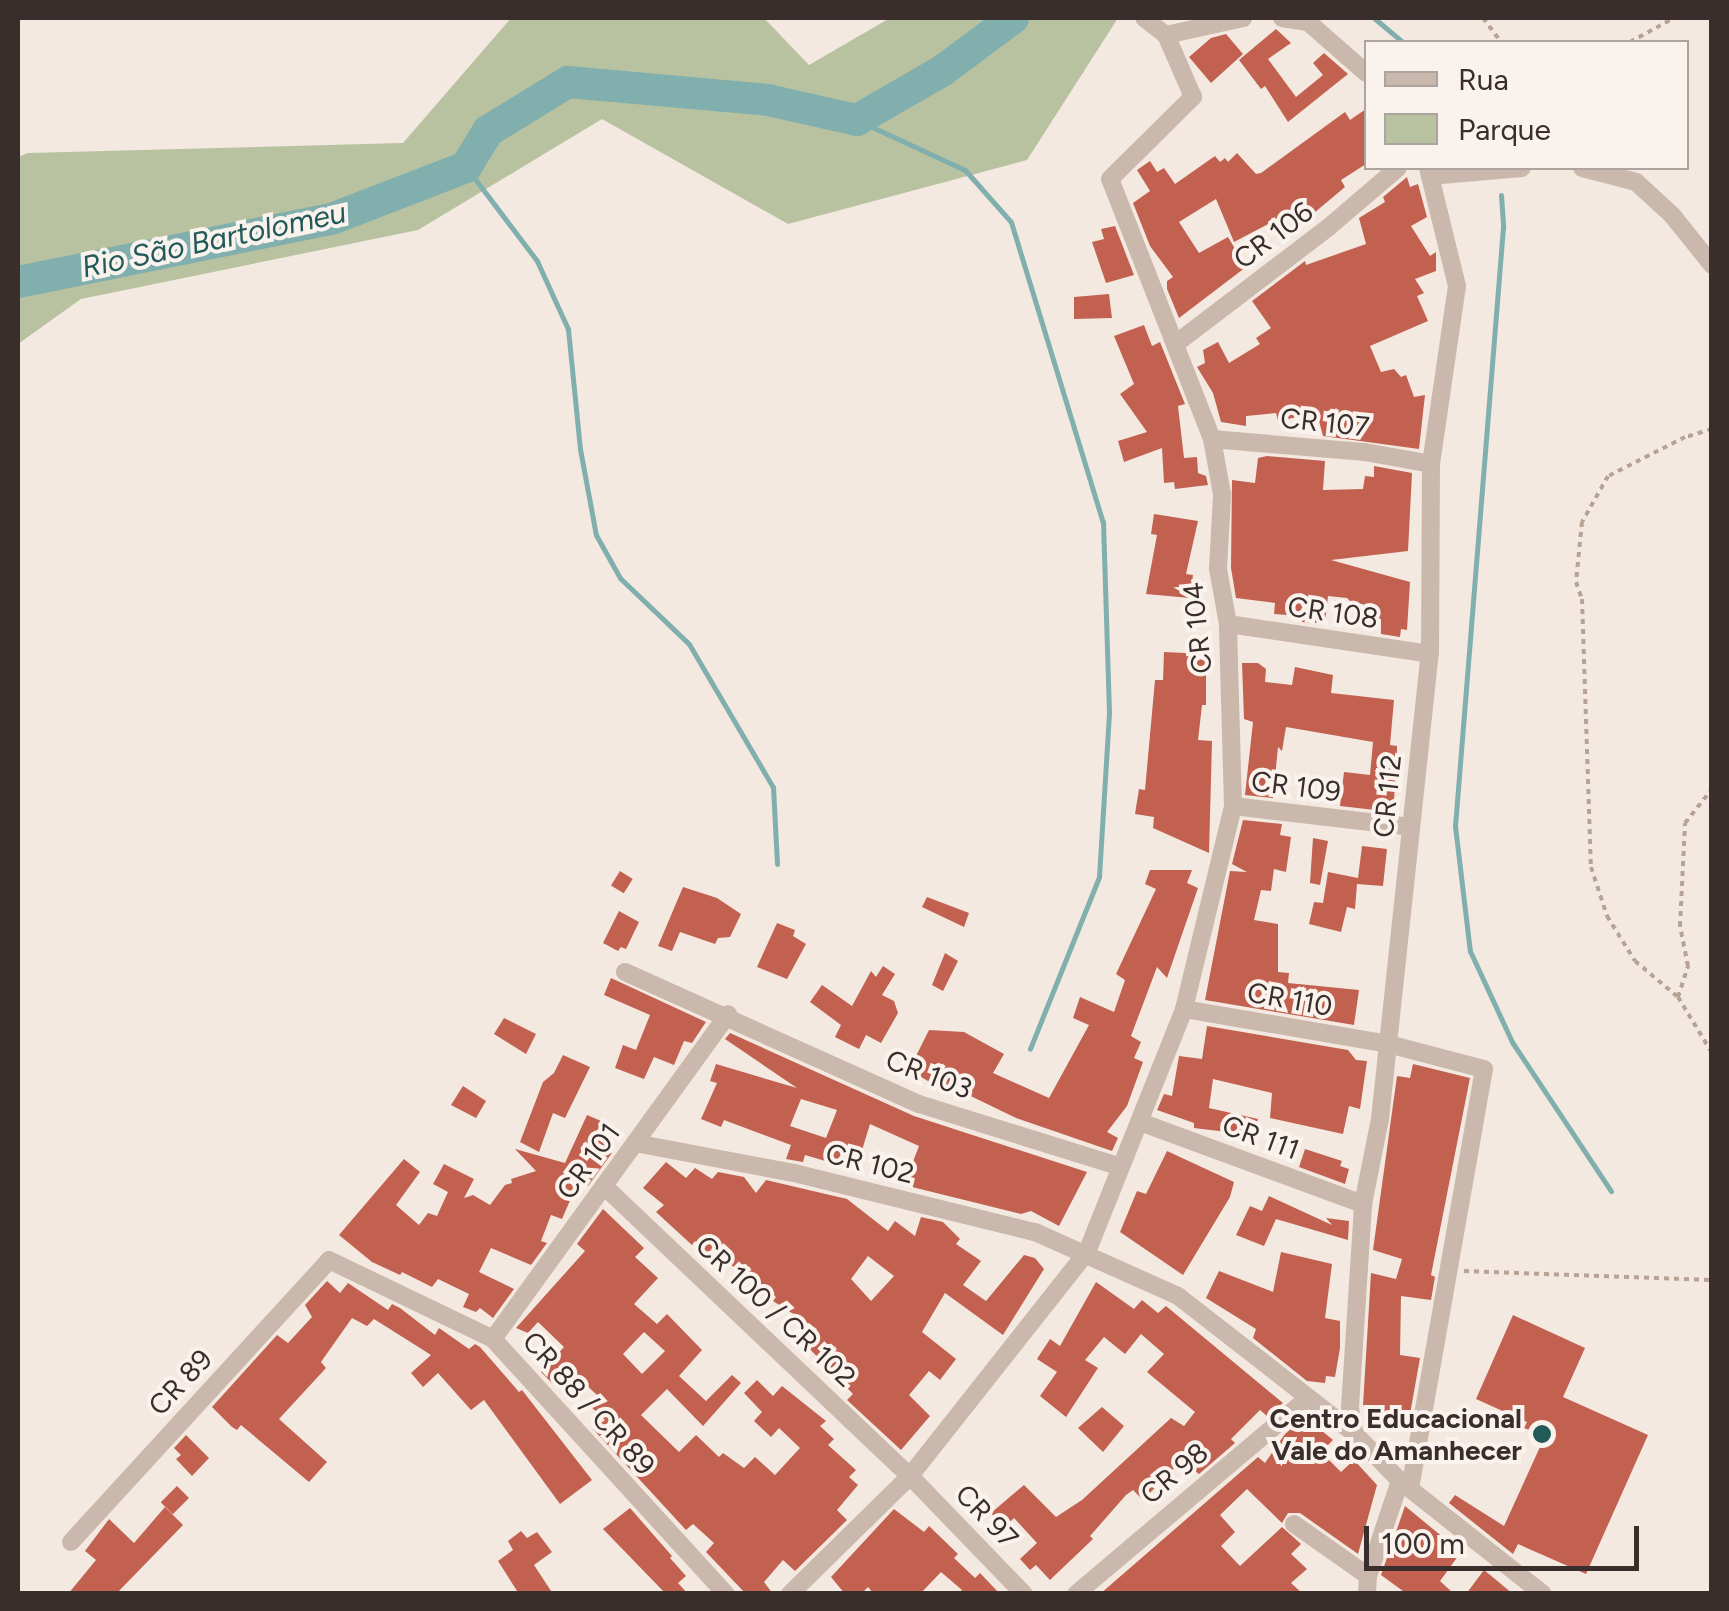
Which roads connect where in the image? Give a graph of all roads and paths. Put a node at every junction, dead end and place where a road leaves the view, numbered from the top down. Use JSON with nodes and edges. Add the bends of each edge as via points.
{"nodes":[{"id":1,"x":1144,"y":18,"type":"edge"},
{"id":2,"x":1243,"y":18,"type":"edge"},
{"id":3,"x":1282,"y":18,"type":"edge"},
{"id":4,"x":1483,"y":18,"type":"edge"},
{"id":5,"x":1674,"y":18,"type":"edge"},
{"id":6,"x":1166,"y":35,"type":"junction"},
{"id":7,"x":1500,"y":40,"type":"edge"},
{"id":8,"x":1634,"y":40,"type":"edge"},
{"id":9,"x":1364,"y":71,"type":"edge"},
{"id":10,"x":1396,"y":170,"type":"edge"},
{"id":11,"x":1476,"y":170,"type":"edge"},
{"id":12,"x":1590,"y":170,"type":"edge"},
{"id":13,"x":1429,"y":172,"type":"edge"},
{"id":14,"x":1712,"y":265,"type":"edge"},
{"id":15,"x":1178,"y":342,"type":"junction"},
{"id":16,"x":1712,"y":429,"type":"edge"},
{"id":17,"x":1212,"y":439,"type":"junction"},
{"id":18,"x":1431,"y":464,"type":"junction"},
{"id":19,"x":1228,"y":624,"type":"junction"},
{"id":20,"x":1430,"y":654,"type":"junction"},
{"id":21,"x":1712,"y":789,"type":"edge"},
{"id":22,"x":1233,"y":806,"type":"junction"},
{"id":23,"x":1411,"y":827,"type":"junction"},
{"id":24,"x":625,"y":972,"type":"dead end"},
{"id":25,"x":1678,"y":997,"type":"junction"},
{"id":26,"x":1184,"y":1009,"type":"junction"},
{"id":27,"x":728,"y":1014,"type":"junction"},
{"id":28,"x":1388,"y":1044,"type":"junction"},
{"id":29,"x":1712,"y":1053,"type":"edge"},
{"id":30,"x":1140,"y":1122,"type":"junction"},
{"id":31,"x":634,"y":1143,"type":"junction"},
{"id":32,"x":1118,"y":1166,"type":"junction"},
{"id":33,"x":604,"y":1186,"type":"junction"},
{"id":34,"x":1362,"y":1204,"type":"junction"},
{"id":35,"x":1087,"y":1252,"type":"junction"},
{"id":36,"x":329,"y":1260,"type":"joint"},
{"id":37,"x":1449,"y":1270,"type":"junction"},
{"id":38,"x":1712,"y":1280,"type":"edge"},
{"id":39,"x":493,"y":1339,"type":"junction"},
{"id":40,"x":1308,"y":1398,"type":"junction"},
{"id":41,"x":1354,"y":1433,"type":"junction"},
{"id":42,"x":910,"y":1476,"type":"junction"},
{"id":43,"x":1405,"y":1485,"type":"junction"},
{"id":44,"x":1294,"y":1524,"type":"dead end"},
{"id":45,"x":71,"y":1542,"type":"dead end"},
{"id":46,"x":1368,"y":1589,"type":"edge"},
{"id":47,"x":726,"y":1594,"type":"edge"},
{"id":48,"x":790,"y":1594,"type":"edge"},
{"id":49,"x":1024,"y":1594,"type":"edge"},
{"id":50,"x":1076,"y":1594,"type":"edge"},
{"id":51,"x":1543,"y":1594,"type":"edge"}],
"edges":[{"from":1,"to":6,"type":"street"},
{"from":2,"to":6,"type":"street"},
{"from":3,"to":9,"type":"street","via":[[1308,22]]},
{"from":4,"to":7,"type":"path"},
{"from":5,"to":8,"type":"path"},
{"from":6,"to":15,"type":"street","name":"CR 104","via":[[1193,98],[1110,180]]},
{"from":10,"to":15,"type":"street","name":"CR 106"},
{"from":11,"to":13,"type":"street"},
{"from":12,"to":14,"type":"street","via":[[1636,182]]},
{"from":13,"to":18,"type":"street","name":"CR 112","via":[[1457,286]]},
{"from":15,"to":17,"type":"street","name":"CR 104"},
{"from":16,"to":25,"type":"path","via":[[1608,476],[1582,522],[1576,582],[1582,600],[1591,867],[1607,916],[1635,961]]},
{"from":17,"to":18,"type":"street","name":"CR 107"},
{"from":17,"to":19,"type":"street","name":"CR 104","via":[[1222,494],[1218,569]]},
{"from":18,"to":20,"type":"street","name":"CR 112"},
{"from":19,"to":20,"type":"street","name":"CR 108"},
{"from":19,"to":22,"type":"street","name":"CR 104"},
{"from":20,"to":23,"type":"street","name":"CR 112"},
{"from":21,"to":25,"type":"path","via":[[1685,823],[1680,926],[1688,966]]},
{"from":22,"to":23,"type":"street","name":"CR 109"},
{"from":22,"to":26,"type":"street","name":"CR 104"},
{"from":23,"to":28,"type":"street","name":"CR 112"},
{"from":24,"to":27,"type":"street","name":"CR 103"},
{"from":25,"to":29,"type":"path"},
{"from":26,"to":28,"type":"street","name":"CR 110"},
{"from":26,"to":30,"type":"street","name":"CR 104"},
{"from":27,"to":31,"type":"street","name":"CR 101"},
{"from":27,"to":32,"type":"street","name":"CR 103","via":[[919,1104]]},
{"from":28,"to":34,"type":"street","name":"CR 112"},
{"from":28,"to":37,"type":"street","name":"CR 110","via":[[1484,1070]]},
{"from":30,"to":32,"type":"street","name":"CR 104"},
{"from":30,"to":34,"type":"street","name":"CR 111"},
{"from":31,"to":33,"type":"street","name":"CR 101"},
{"from":31,"to":35,"type":"street","name":"CR 102","via":[[794,1172],[1035,1232]]},
{"from":32,"to":35,"type":"street","name":"CR 104"},
{"from":33,"to":39,"type":"street","name":"CR 101"},
{"from":33,"to":42,"type":"street","name":"CR 100 / CR 102"},
{"from":34,"to":41,"type":"street","name":"CR 112"},
{"from":35,"to":40,"type":"street","name":"CR 102","via":[[1178,1296]]},
{"from":35,"to":42,"type":"street","name":"CR 104"},
{"from":36,"to":39,"type":"street","name":"CR 88 / CR 89"},
{"from":36,"to":45,"type":"street","name":"CR 89"},
{"from":37,"to":38,"type":"path"},
{"from":37,"to":43,"type":"street"},
{"from":39,"to":47,"type":"street","name":"CR 88 / CR 89"},
{"from":40,"to":41,"type":"street","name":"CR 102"},
{"from":40,"to":50,"type":"street","name":"CR 98"},
{"from":41,"to":43,"type":"street","name":"CR 102"},
{"from":42,"to":48,"type":"street","name":"CR 104"},
{"from":42,"to":49,"type":"street","name":"CR 97"},
{"from":43,"to":46,"type":"street"},
{"from":43,"to":51,"type":"street","name":"CR 102"},
{"from":44,"to":46,"type":"street"}]}
